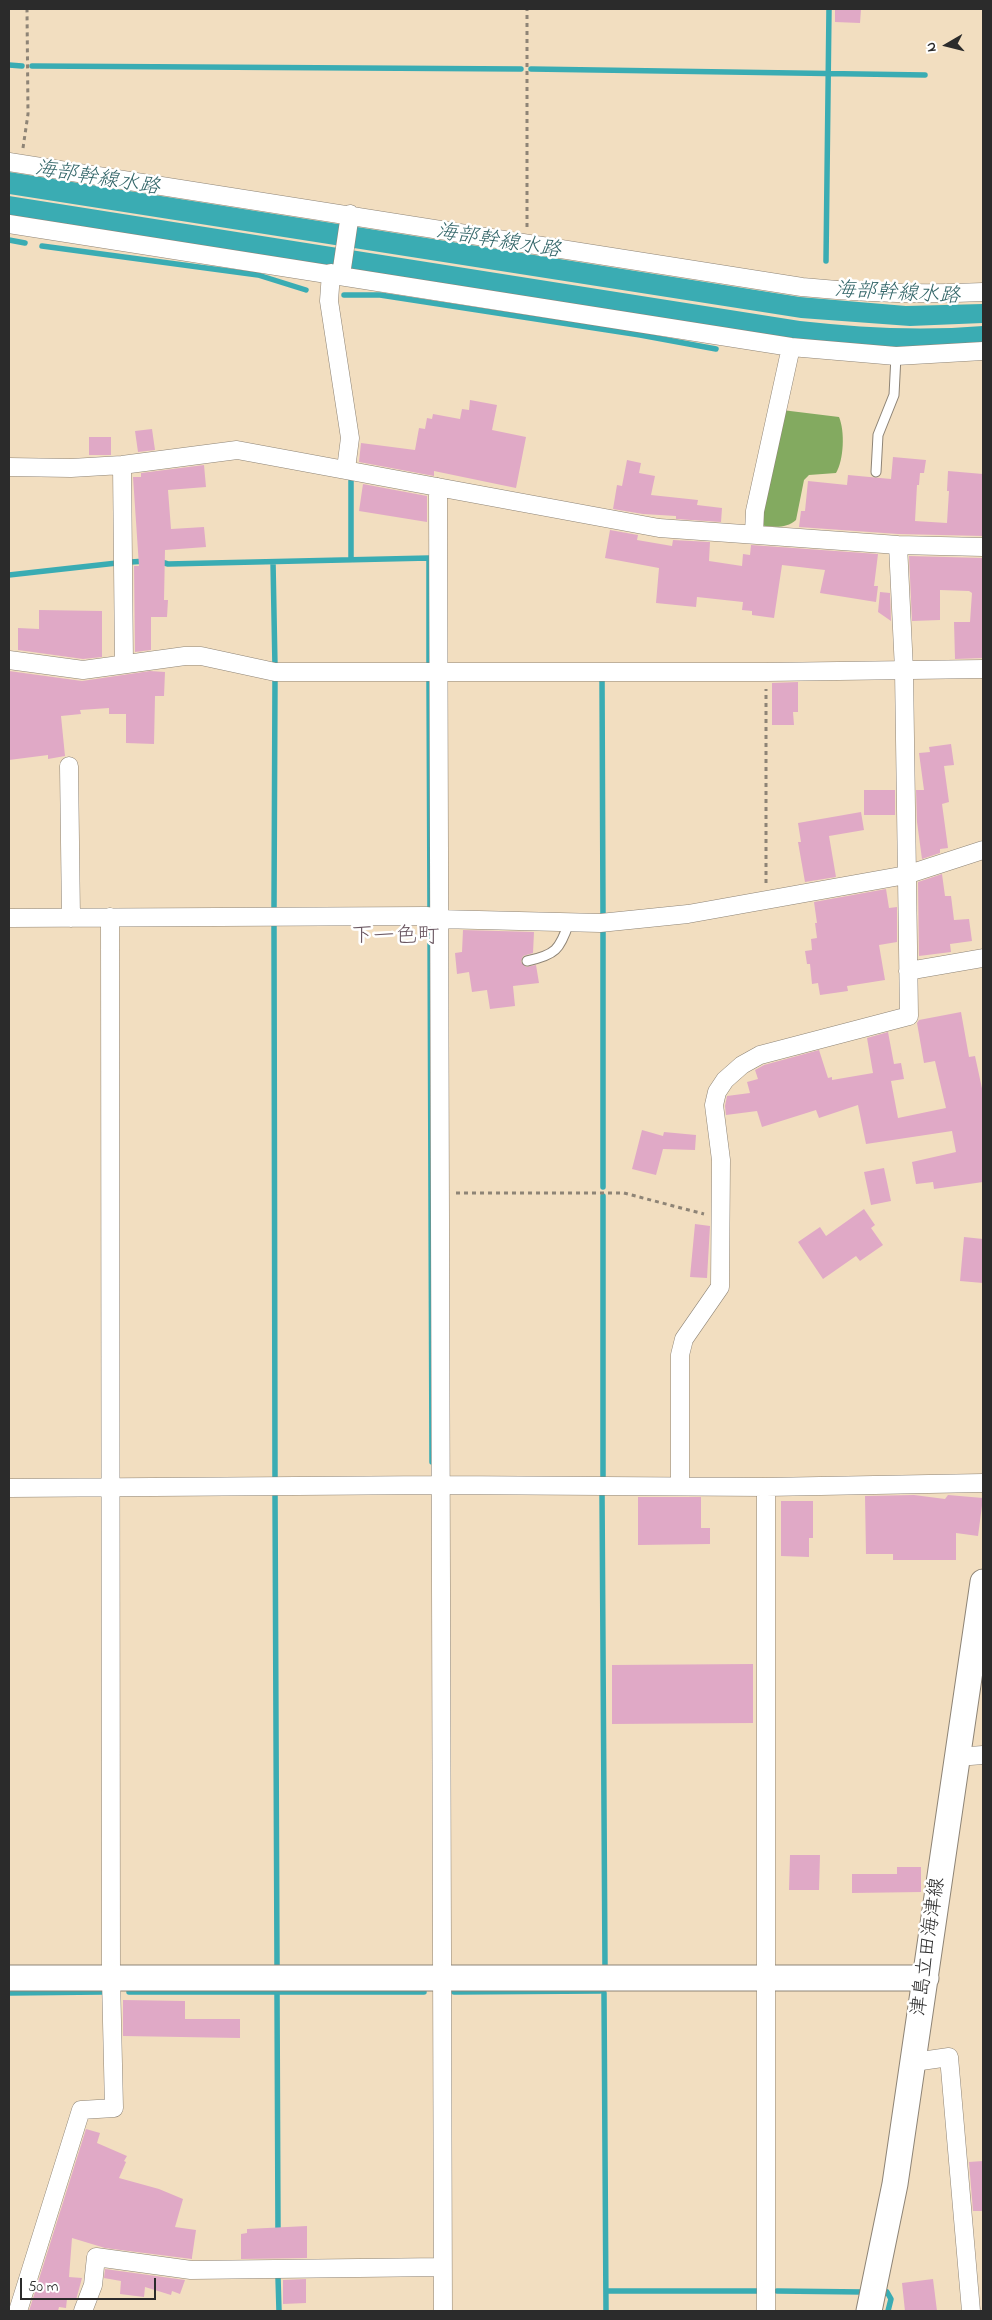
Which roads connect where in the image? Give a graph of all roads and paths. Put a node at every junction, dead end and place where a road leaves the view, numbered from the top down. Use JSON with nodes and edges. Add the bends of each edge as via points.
{"nodes":[{"id":1,"x":27,"y":9,"type":"edge"},
{"id":2,"x":527,"y":9,"type":"edge"},
{"id":3,"x":15,"y":163,"type":"edge"},
{"id":4,"x":349,"y":218,"type":"junction"},
{"id":5,"x":9,"y":224,"type":"edge"},
{"id":6,"x":526,"y":243,"type":"junction"},
{"id":7,"x":338,"y":273,"type":"junction"},
{"id":8,"x":983,"y":292,"type":"edge"},
{"id":9,"x":791,"y":347,"type":"junction"},
{"id":10,"x":983,"y":351,"type":"edge"},
{"id":11,"x":896,"y":356,"type":"junction"},
{"id":12,"x":122,"y":465,"type":"junction"},
{"id":13,"x":9,"y":467,"type":"edge"},
{"id":14,"x":346,"y":469,"type":"junction"},
{"id":15,"x":876,"y":472,"type":"dead end"},
{"id":16,"x":438,"y":487,"type":"junction"},
{"id":17,"x":754,"y":534,"type":"junction"},
{"id":18,"x":898,"y":545,"type":"junction"},
{"id":19,"x":983,"y":546,"type":"edge"},
{"id":20,"x":9,"y":660,"type":"edge"},
{"id":21,"x":124,"y":663,"type":"junction"},
{"id":22,"x":983,"y":669,"type":"edge"},
{"id":23,"x":438,"y":670,"type":"junction"},
{"id":24,"x":904,"y":670,"type":"junction"},
{"id":25,"x":766,"y":672,"type":"junction"},
{"id":26,"x":69,"y":766,"type":"dead end"},
{"id":27,"x":983,"y":850,"type":"edge"},
{"id":28,"x":906,"y":875,"type":"junction"},
{"id":29,"x":766,"y":901,"type":"junction"},
{"id":30,"x":110,"y":917,"type":"junction"},
{"id":31,"x":9,"y":918,"type":"edge"},
{"id":32,"x":71,"y":918,"type":"junction"},
{"id":33,"x":438,"y":919,"type":"junction"},
{"id":34,"x":569,"y":922,"type":"junction"},
{"id":35,"x":983,"y":958,"type":"edge"},
{"id":36,"x":527,"y":962,"type":"dead end"},
{"id":37,"x":908,"y":971,"type":"junction"},
{"id":38,"x":439,"y":1193,"type":"junction"},
{"id":39,"x":722,"y":1218,"type":"junction"},
{"id":40,"x":983,"y":1483,"type":"edge"},
{"id":41,"x":440,"y":1485,"type":"junction"},
{"id":42,"x":680,"y":1485,"type":"junction"},
{"id":43,"x":766,"y":1487,"type":"junction"},
{"id":44,"x":9,"y":1488,"type":"edge"},
{"id":45,"x":112,"y":1488,"type":"junction"},
{"id":46,"x":983,"y":1582,"type":"edge"},
{"id":47,"x":983,"y":1755,"type":"edge"},
{"id":48,"x":957,"y":1757,"type":"junction"},
{"id":49,"x":441,"y":1977,"type":"junction"},
{"id":50,"x":766,"y":1977,"type":"junction"},
{"id":51,"x":9,"y":1978,"type":"edge"},
{"id":52,"x":111,"y":1978,"type":"junction"},
{"id":53,"x":926,"y":1978,"type":"junction"},
{"id":54,"x":914,"y":2062,"type":"junction"},
{"id":55,"x":442,"y":2267,"type":"junction"},
{"id":56,"x":18,"y":2311,"type":"edge"},
{"id":57,"x":82,"y":2311,"type":"edge"},
{"id":58,"x":443,"y":2311,"type":"edge"},
{"id":59,"x":766,"y":2311,"type":"edge"},
{"id":60,"x":869,"y":2311,"type":"edge"},
{"id":61,"x":971,"y":2311,"type":"edge"}],
"edges":[{"from":1,"to":3,"type":"path","via":[[28,114]]},
{"from":2,"to":6,"type":"path"},
{"from":3,"to":4,"type":"street"},
{"from":4,"to":6,"type":"street"},
{"from":4,"to":7,"type":"street"},
{"from":5,"to":7,"type":"street"},
{"from":6,"to":8,"type":"street","via":[[802,287],[878,294]]},
{"from":7,"to":9,"type":"street"},
{"from":7,"to":14,"type":"street","via":[[329,301],[350,438]]},
{"from":9,"to":11,"type":"street"},
{"from":9,"to":17,"type":"street","via":[[755,511]]},
{"from":10,"to":11,"type":"street"},
{"from":11,"to":15,"type":"lane","via":[[894,395],[878,435]]},
{"from":12,"to":13,"type":"street"},
{"from":12,"to":14,"type":"street","via":[[237,450]]},
{"from":12,"to":21,"type":"street"},
{"from":14,"to":16,"type":"street"},
{"from":16,"to":17,"type":"street","via":[[659,528]]},
{"from":16,"to":23,"type":"street"},
{"from":17,"to":18,"type":"street"},
{"from":18,"to":19,"type":"street"},
{"from":18,"to":24,"type":"street"},
{"from":20,"to":21,"type":"street","via":[[83,670]]},
{"from":21,"to":23,"type":"street","via":[[201,656],[275,672]]},
{"from":22,"to":24,"type":"street"},
{"from":23,"to":25,"type":"street"},
{"from":23,"to":33,"type":"street"},
{"from":24,"to":25,"type":"street"},
{"from":24,"to":28,"type":"street"},
{"from":25,"to":29,"type":"path"},
{"from":26,"to":32,"type":"street"},
{"from":27,"to":28,"type":"street"},
{"from":28,"to":29,"type":"street"},
{"from":28,"to":37,"type":"street"},
{"from":29,"to":34,"type":"street","via":[[688,914],[600,923]]},
{"from":30,"to":32,"type":"street"},
{"from":30,"to":33,"type":"street","via":[[426,916]]},
{"from":30,"to":45,"type":"street"},
{"from":31,"to":32,"type":"street"},
{"from":33,"to":34,"type":"street"},
{"from":33,"to":38,"type":"street"},
{"from":34,"to":36,"type":"lane","via":[[564,940],[555,952]]},
{"from":35,"to":37,"type":"street"},
{"from":37,"to":39,"type":"street","via":[[909,1016],[760,1055],[725,1080],[714,1105],[721,1160]]},
{"from":38,"to":39,"type":"path","via":[[624,1193]]},
{"from":38,"to":41,"type":"street"},
{"from":39,"to":42,"type":"street","via":[[720,1287],[684,1339],[680,1355]]},
{"from":40,"to":43,"type":"street"},
{"from":41,"to":42,"type":"street"},
{"from":41,"to":45,"type":"street"},
{"from":41,"to":49,"type":"street"},
{"from":42,"to":43,"type":"street"},
{"from":43,"to":50,"type":"street"},
{"from":44,"to":45,"type":"street"},
{"from":45,"to":52,"type":"street"},
{"from":46,"to":48,"type":"street","name":"津島立田海津線"},
{"from":47,"to":48,"type":"street"},
{"from":48,"to":53,"type":"street","name":"津島立田海津線"},
{"from":49,"to":50,"type":"street"},
{"from":49,"to":52,"type":"street"},
{"from":49,"to":55,"type":"street"},
{"from":50,"to":53,"type":"street"},
{"from":50,"to":59,"type":"street"},
{"from":51,"to":52,"type":"street"},
{"from":52,"to":56,"type":"street","via":[[114,2108],[81,2110]]},
{"from":53,"to":54,"type":"street","name":"津島立田海津線"},
{"from":54,"to":60,"type":"street","name":"津島立田海津線","via":[[895,2184]]},
{"from":54,"to":61,"type":"street","via":[[949,2057]]},
{"from":55,"to":57,"type":"street","via":[[191,2270],[96,2257],[93,2285]]},
{"from":55,"to":58,"type":"street"}]}
